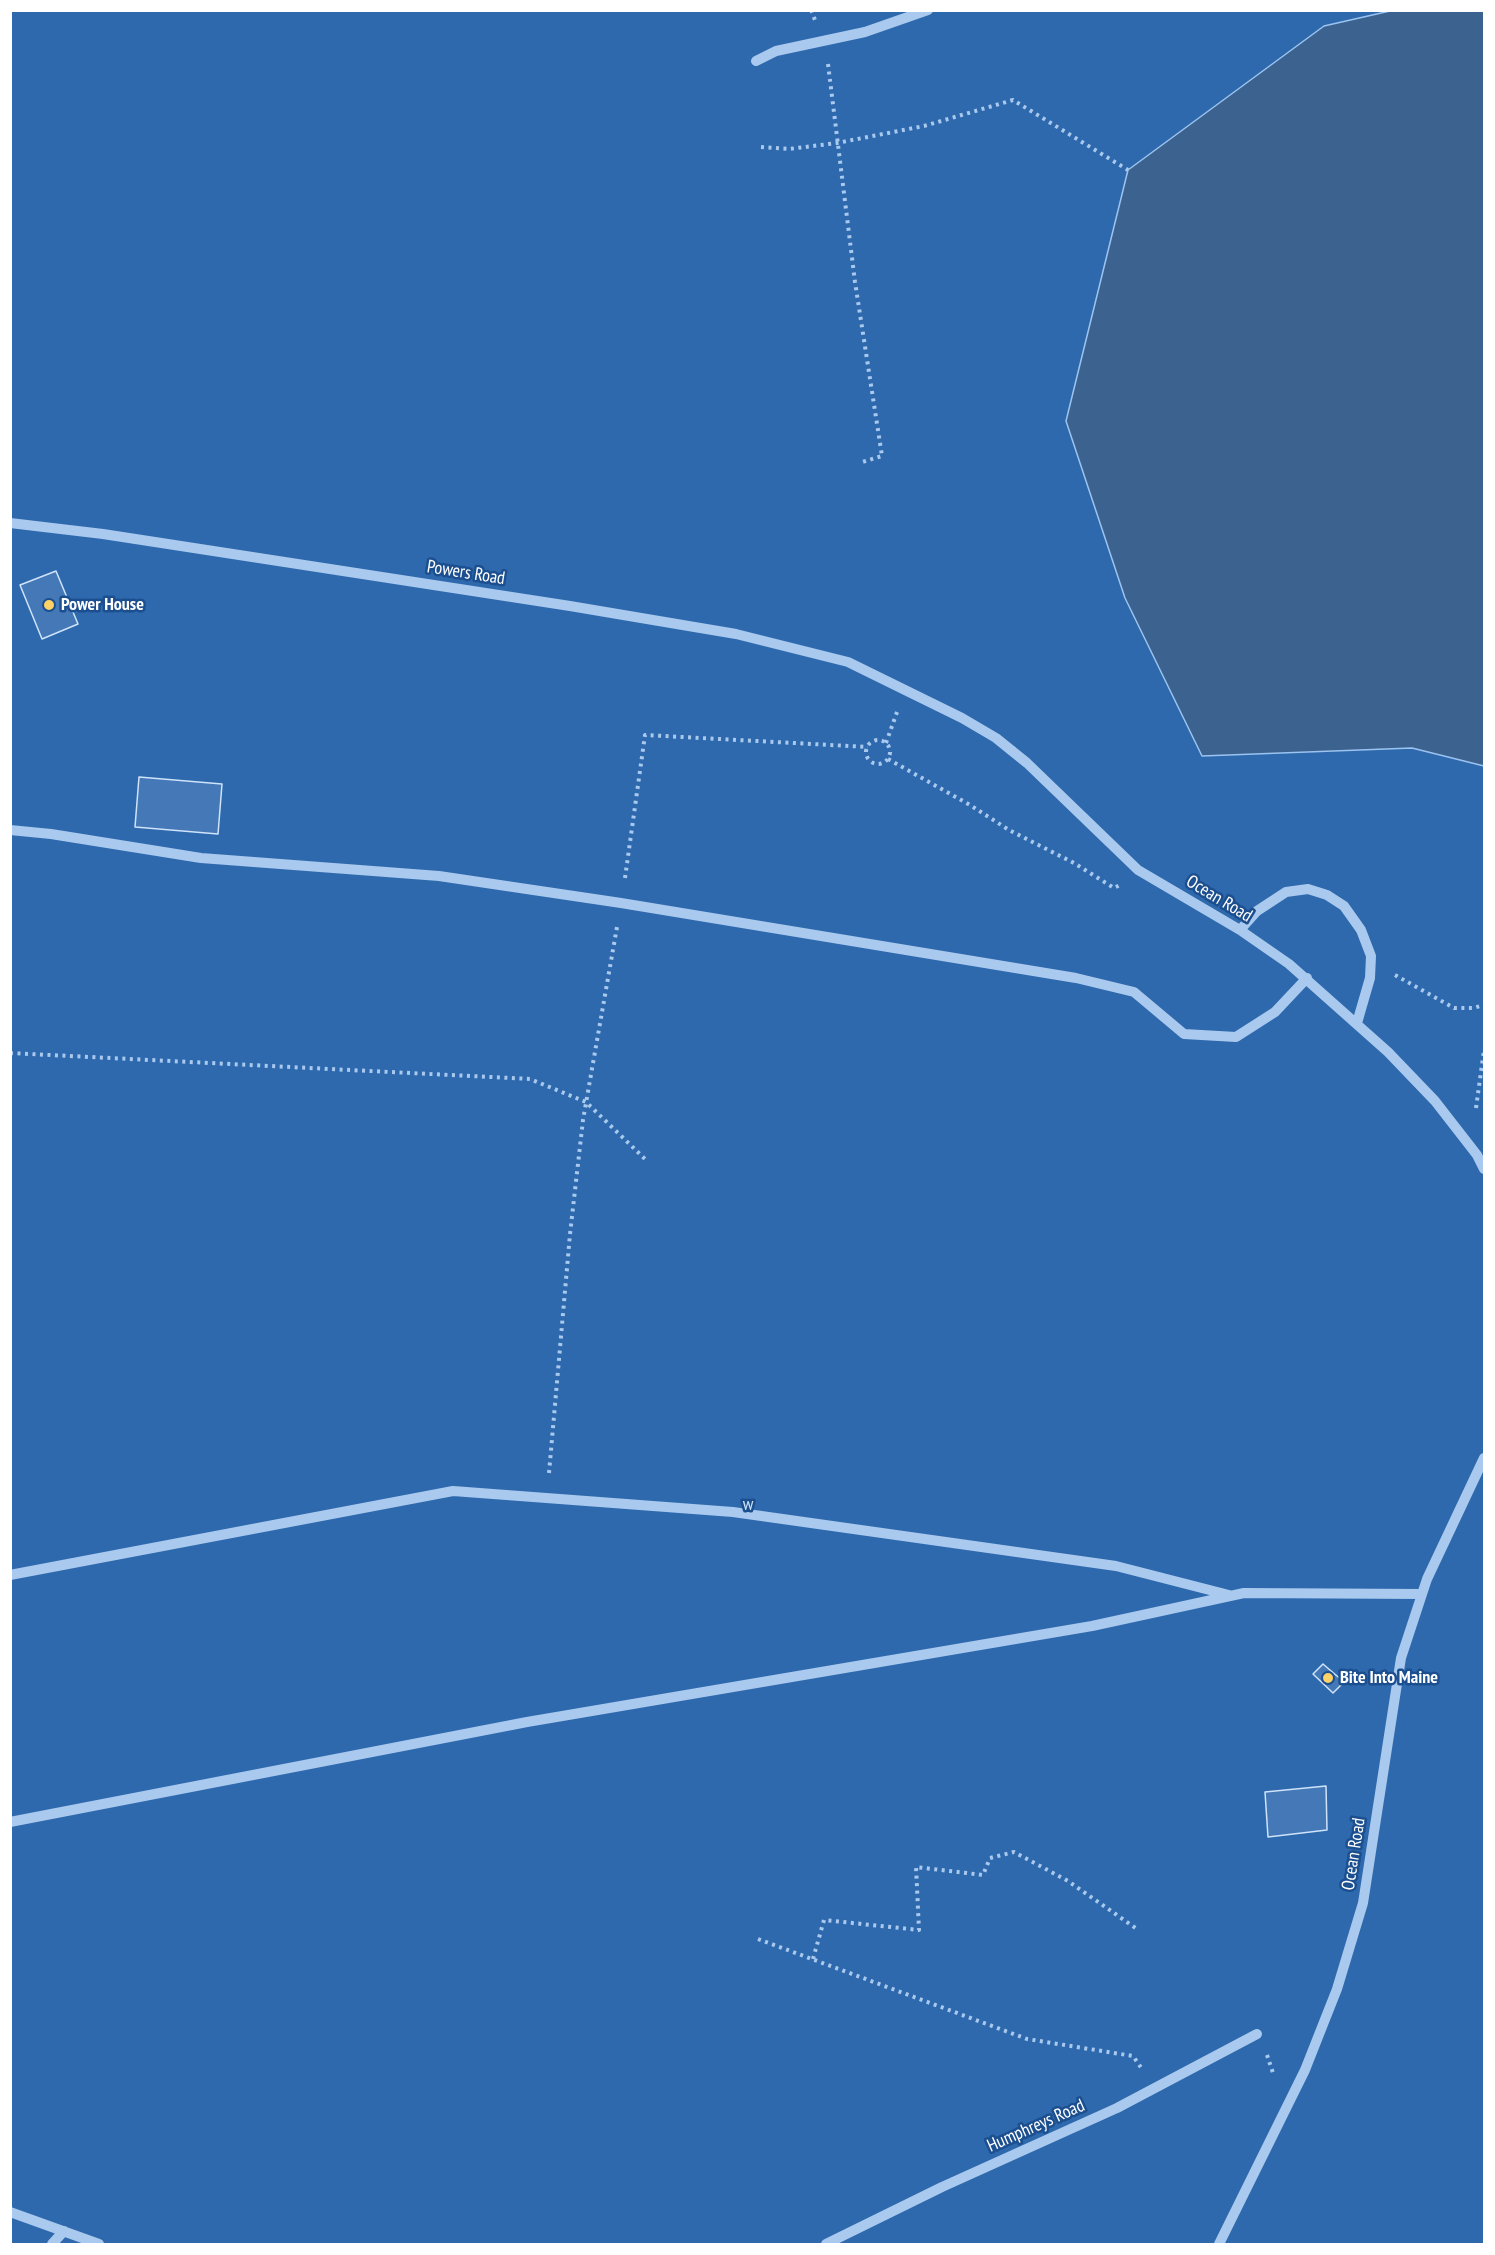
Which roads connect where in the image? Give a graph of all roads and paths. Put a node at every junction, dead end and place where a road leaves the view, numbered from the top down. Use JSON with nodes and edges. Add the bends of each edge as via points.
{"nodes":[{"id":1,"x":811,"y":10,"type":"edge"},
{"id":2,"x":928,"y":10,"type":"edge"},
{"id":3,"x":824,"y":41,"type":"junction"},
{"id":4,"x":756,"y":61,"type":"dead end"},
{"id":5,"x":837,"y":143,"type":"junction"},
{"id":6,"x":761,"y":147,"type":"dead end"},
{"id":7,"x":1128,"y":170,"type":"dead end"},
{"id":8,"x":859,"y":463,"type":"dead end"},
{"id":9,"x":10,"y":523,"type":"edge"},
{"id":10,"x":907,"y":692,"type":"joint"},
{"id":11,"x":897,"y":711,"type":"dead end"},
{"id":12,"x":886,"y":743,"type":"junction"},
{"id":13,"x":868,"y":747,"type":"junction"},
{"id":14,"x":888,"y":759,"type":"junction"},
{"id":15,"x":10,"y":830,"type":"edge"},
{"id":16,"x":1127,"y":883,"type":"dead end"},
{"id":17,"x":621,"y":903,"type":"junction"},
{"id":18,"x":1240,"y":930,"type":"junction"},
{"id":19,"x":1371,"y":961,"type":"junction"},
{"id":20,"x":1307,"y":978,"type":"junction"},
{"id":21,"x":1485,"y":1005,"type":"edge"},
{"id":22,"x":1357,"y":1023,"type":"junction"},
{"id":23,"x":1485,"y":1050,"type":"edge"},
{"id":24,"x":10,"y":1053,"type":"edge"},
{"id":25,"x":586,"y":1102,"type":"junction"},
{"id":26,"x":1476,"y":1108,"type":"dead end"},
{"id":27,"x":646,"y":1160,"type":"dead end"},
{"id":28,"x":1485,"y":1169,"type":"edge"},
{"id":29,"x":1485,"y":1458,"type":"edge"},
{"id":30,"x":547,"y":1497,"type":"junction"},
{"id":31,"x":10,"y":1575,"type":"edge"},
{"id":32,"x":1422,"y":1594,"type":"junction"},
{"id":33,"x":1233,"y":1596,"type":"junction"},
{"id":34,"x":10,"y":1822,"type":"edge"},
{"id":35,"x":1137,"y":1929,"type":"dead end"},
{"id":36,"x":758,"y":1939,"type":"dead end"},
{"id":37,"x":813,"y":1959,"type":"junction"},
{"id":38,"x":1257,"y":2034,"type":"dead end"},
{"id":39,"x":1155,"y":2088,"type":"junction"},
{"id":40,"x":10,"y":2212,"type":"edge"},
{"id":41,"x":64,"y":2231,"type":"junction"},
{"id":42,"x":52,"y":2244,"type":"edge"},
{"id":43,"x":99,"y":2244,"type":"edge"},
{"id":44,"x":826,"y":2244,"type":"edge"},
{"id":45,"x":1219,"y":2244,"type":"edge"}],
"edges":[{"from":1,"to":3,"type":"path"},
{"from":2,"to":3,"type":"lane","via":[[865,32]]},
{"from":3,"to":4,"type":"lane","via":[[776,51]]},
{"from":3,"to":5,"type":"path"},
{"from":5,"to":6,"type":"path","via":[[789,149]]},
{"from":5,"to":7,"type":"path","via":[[924,126],[1013,100]]},
{"from":5,"to":8,"type":"path","via":[[882,456]]},
{"from":9,"to":10,"type":"lane","name":"Powers Road","via":[[103,534],[736,634],[848,662]]},
{"from":10,"to":18,"type":"lane","name":"Ocean Road","via":[[996,738],[1138,870]]},
{"from":11,"to":12,"type":"path"},
{"from":12,"to":13,"type":"path","via":[[876,741]]},
{"from":12,"to":14,"type":"path","via":[[891,753]]},
{"from":13,"to":14,"type":"path","via":[[867,755],[874,763],[882,764]]},
{"from":13,"to":17,"type":"path","via":[[645,735]]},
{"from":14,"to":16,"type":"path","via":[[1114,888]]},
{"from":15,"to":17,"type":"lane","via":[[201,858],[439,876]]},
{"from":17,"to":20,"type":"lane","via":[[1076,978],[1134,992],[1184,1034],[1236,1037],[1275,1012]]},
{"from":17,"to":25,"type":"path"},
{"from":18,"to":19,"type":"lane","via":[[1257,911],[1286,892],[1308,890],[1327,895],[1344,906],[1361,930]]},
{"from":18,"to":20,"type":"lane","name":"Ocean Road"},
{"from":19,"to":21,"type":"path","via":[[1454,1008]]},
{"from":19,"to":22,"type":"lane"},
{"from":20,"to":22,"type":"lane","name":"Ocean Road"},
{"from":22,"to":28,"type":"lane","name":"Ocean Road","via":[[1435,1101]]},
{"from":23,"to":26,"type":"path"},
{"from":24,"to":25,"type":"path","via":[[530,1079]]},
{"from":25,"to":27,"type":"path"},
{"from":25,"to":30,"type":"path"},
{"from":29,"to":32,"type":"lane","name":"Ocean Road"},
{"from":30,"to":31,"type":"lane","via":[[453,1491]]},
{"from":30,"to":33,"type":"lane","via":[[733,1512],[1116,1566]]},
{"from":32,"to":33,"type":"lane"},
{"from":32,"to":45,"type":"lane","name":"Ocean Road","via":[[1401,1658],[1363,1904],[1337,1989],[1305,2070]]},
{"from":33,"to":34,"type":"lane","via":[[1092,1626],[527,1722]]},
{"from":35,"to":37,"type":"path","via":[[1068,1881],[1014,1852],[990,1858],[983,1875],[916,1867],[919,1930],[824,1920]]},
{"from":36,"to":37,"type":"path"},
{"from":37,"to":39,"type":"path","via":[[1027,2039],[1133,2056]]},
{"from":38,"to":39,"type":"lane","name":"Humphreys Road"},
{"from":39,"to":44,"type":"lane","name":"Humphreys Road"},
{"from":40,"to":41,"type":"lane"},
{"from":41,"to":42,"type":"lane"},
{"from":41,"to":43,"type":"lane"}]}
